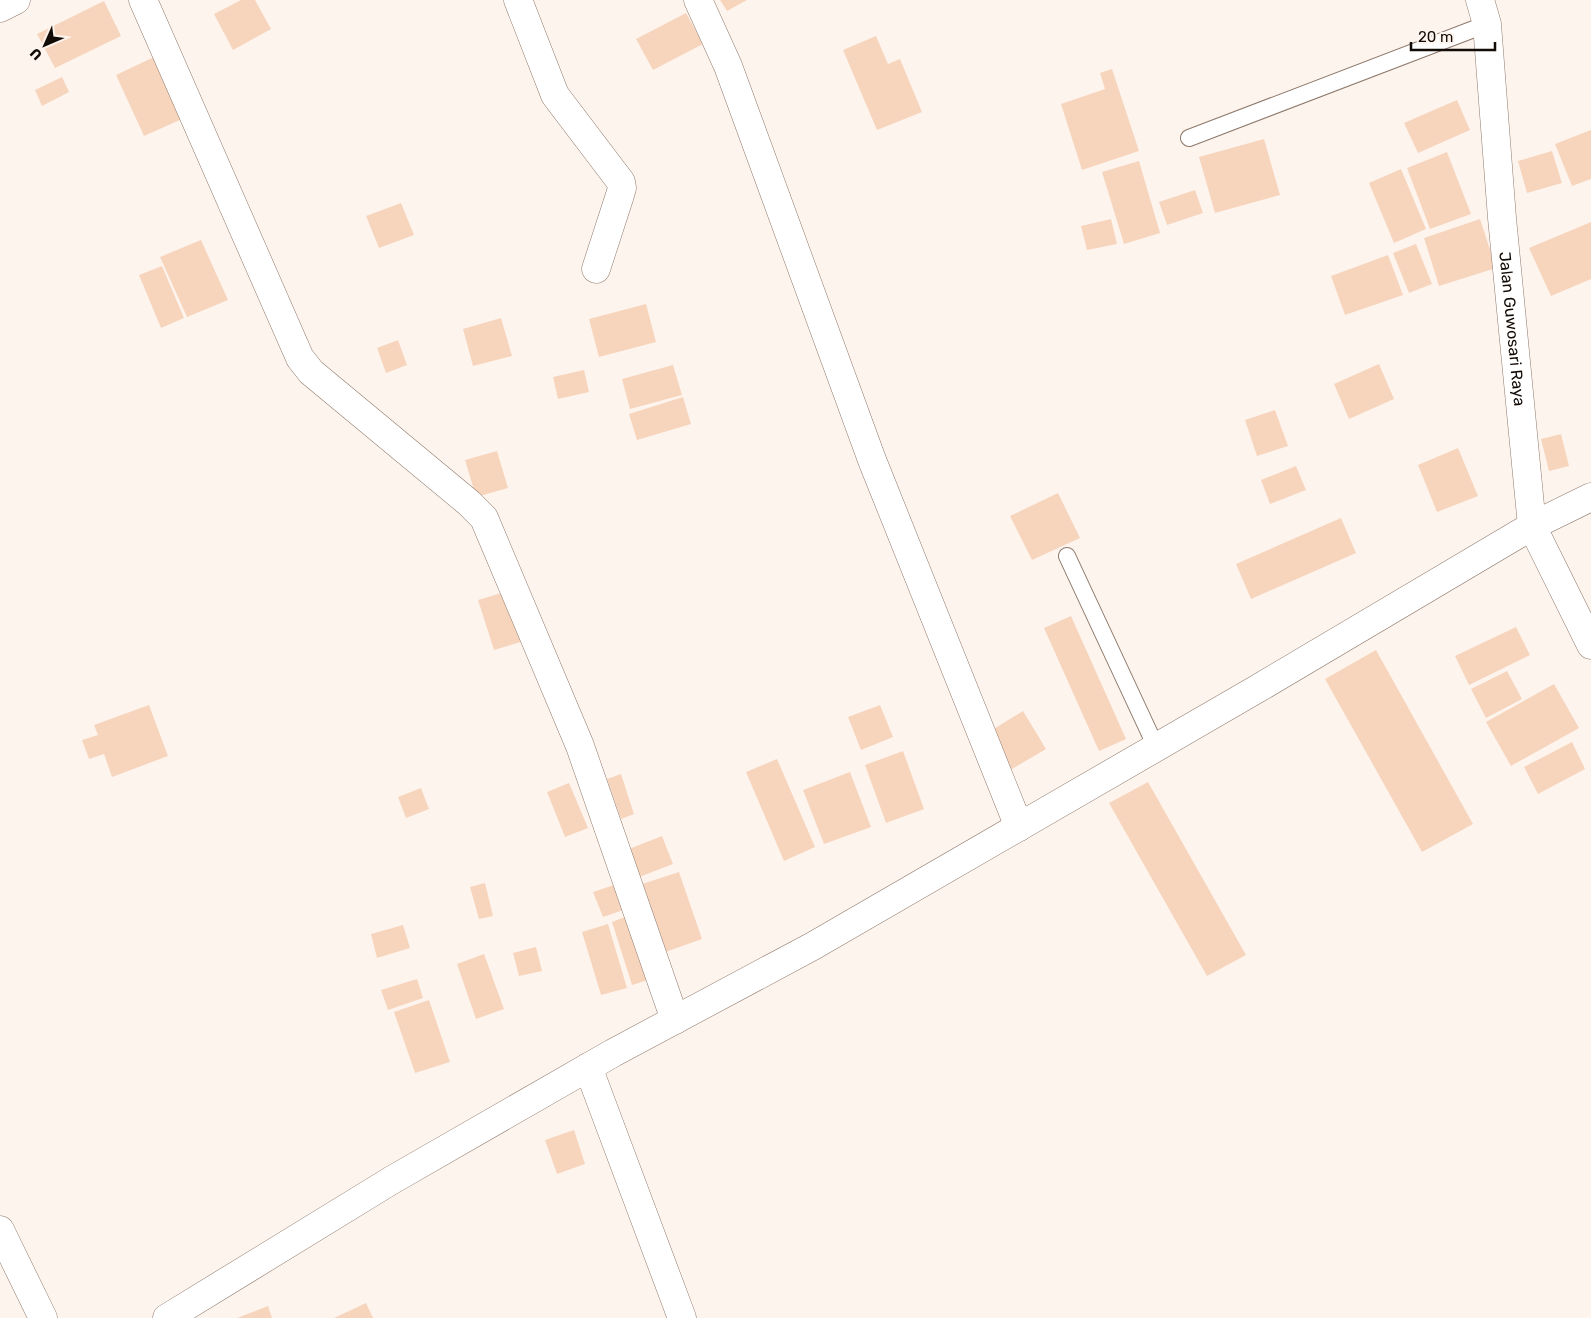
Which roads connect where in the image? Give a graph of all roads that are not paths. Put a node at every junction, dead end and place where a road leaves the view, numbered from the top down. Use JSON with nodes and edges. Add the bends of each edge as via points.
{"nodes":[{"id":1,"x":16,"y":0,"type":"edge"},
{"id":2,"x":142,"y":0,"type":"edge"},
{"id":3,"x":518,"y":0,"type":"edge"},
{"id":4,"x":698,"y":0,"type":"edge"},
{"id":5,"x":0,"y":8,"type":"edge"},
{"id":6,"x":1484,"y":12,"type":"edge"},
{"id":7,"x":1189,"y":138,"type":"dead end"},
{"id":8,"x":596,"y":270,"type":"dead end"},
{"id":9,"x":1591,"y":497,"type":"edge"},
{"id":10,"x":1532,"y":526,"type":"junction"},
{"id":11,"x":1067,"y":556,"type":"dead end"},
{"id":12,"x":1591,"y":645,"type":"edge"},
{"id":13,"x":1156,"y":747,"type":"junction"},
{"id":14,"x":1019,"y":827,"type":"junction"},
{"id":15,"x":675,"y":1020,"type":"junction"},
{"id":16,"x":588,"y":1067,"type":"junction"},
{"id":17,"x":0,"y":1230,"type":"edge"},
{"id":18,"x":42,"y":1318,"type":"edge"},
{"id":19,"x":168,"y":1318,"type":"edge"},
{"id":20,"x":682,"y":1318,"type":"edge"}],
"edges":[{"from":1,"to":5,"type":"street"},
{"from":2,"to":15,"type":"street","via":[[300,358],[312,372],[484,518],[580,746]]},
{"from":3,"to":8,"type":"street","via":[[554,95],[621,182],[622,188]]},
{"from":4,"to":14,"type":"street","via":[[728,66],[872,460]]},
{"from":6,"to":7,"type":"lane"},
{"from":6,"to":10,"type":"street","name":"Jalan Guwosari Raya"},
{"from":9,"to":10,"type":"street"},
{"from":10,"to":12,"type":"street","name":"Jalan Guwosari Raya"},
{"from":10,"to":13,"type":"street"},
{"from":11,"to":13,"type":"lane"},
{"from":13,"to":14,"type":"street"},
{"from":14,"to":15,"type":"street","via":[[813,946]]},
{"from":15,"to":16,"type":"street"},
{"from":16,"to":19,"type":"street","via":[[392,1180]]},
{"from":16,"to":20,"type":"street"},
{"from":17,"to":18,"type":"street"}]}
